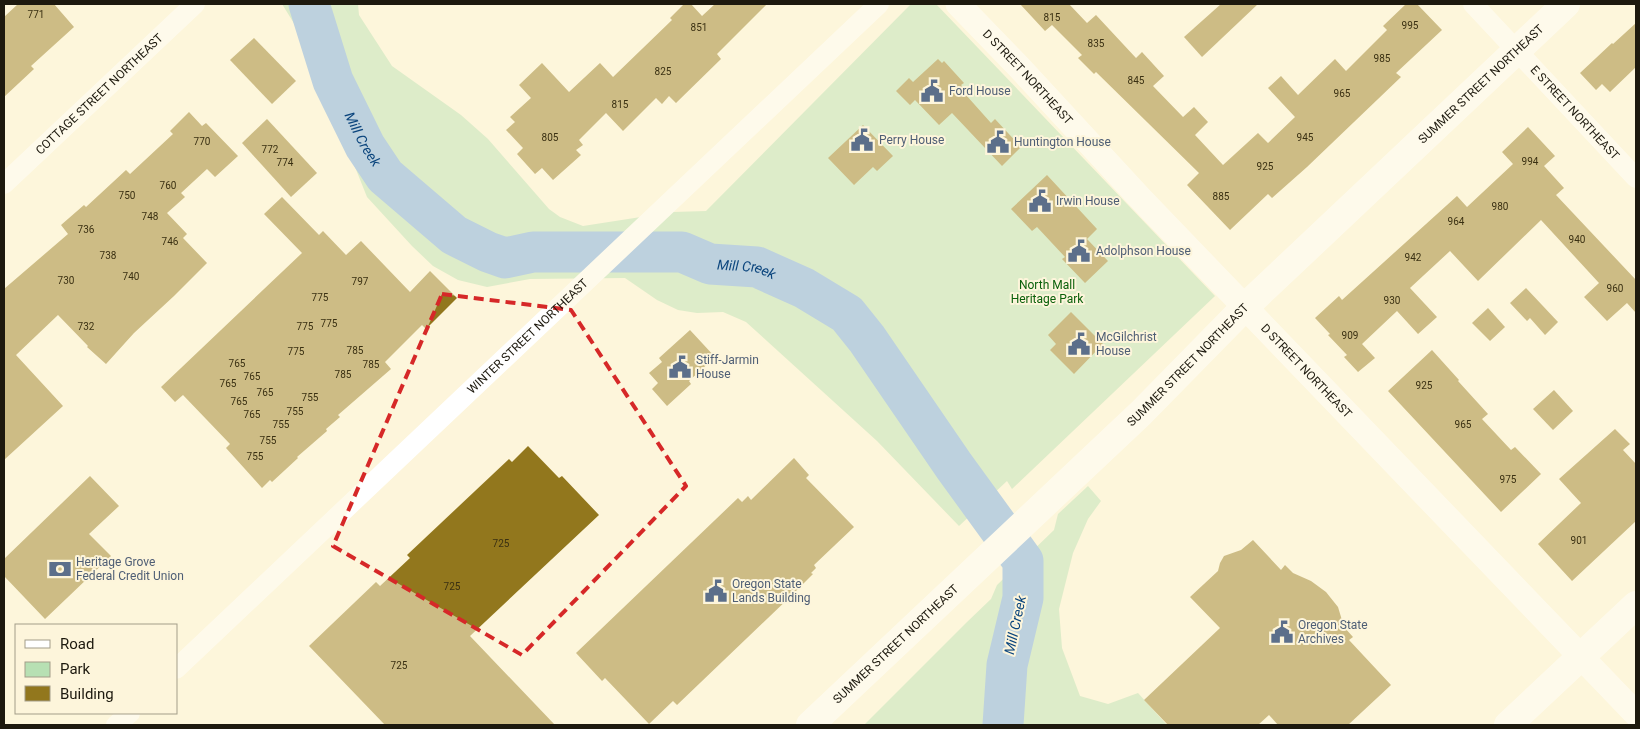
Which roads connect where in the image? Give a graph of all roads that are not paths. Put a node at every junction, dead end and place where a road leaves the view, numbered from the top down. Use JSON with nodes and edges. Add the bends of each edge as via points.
{"nodes":[{"id":1,"x":195,"y":4,"type":"edge"},
{"id":2,"x":879,"y":4,"type":"edge"},
{"id":3,"x":958,"y":4,"type":"edge"},
{"id":4,"x":1473,"y":4,"type":"edge"},
{"id":5,"x":1566,"y":4,"type":"edge"},
{"id":6,"x":1517,"y":51,"type":"junction"},
{"id":7,"x":1636,"y":178,"type":"edge"},
{"id":8,"x":4,"y":184,"type":"edge"},
{"id":9,"x":1246,"y":306,"type":"junction"},
{"id":10,"x":1636,"y":606,"type":"edge"},
{"id":11,"x":1581,"y":656,"type":"junction"},
{"id":12,"x":178,"y":666,"type":"edge"},
{"id":13,"x":129,"y":714,"type":"edge"},
{"id":14,"x":1636,"y":714,"type":"edge"},
{"id":15,"x":116,"y":725,"type":"edge"},
{"id":16,"x":810,"y":725,"type":"edge"},
{"id":17,"x":1508,"y":725,"type":"edge"}],
"edges":[{"from":1,"to":8,"type":"street","name":"COTTAGE STREET NORTHEAST"},
{"from":2,"to":12,"type":"street","name":"WINTER STREET NORTHEAST"},
{"from":3,"to":9,"type":"street","name":"D STREET NORTHEAST"},
{"from":4,"to":6,"type":"street","name":"E STREET NORTHEAST"},
{"from":5,"to":6,"type":"main road","name":"SUMMER STREET NORTHEAST"},
{"from":6,"to":7,"type":"street","name":"E STREET NORTHEAST"},
{"from":6,"to":9,"type":"main road","name":"SUMMER STREET NORTHEAST"},
{"from":9,"to":11,"type":"street","name":"D STREET NORTHEAST"},
{"from":9,"to":16,"type":"main road","name":"SUMMER STREET NORTHEAST","via":[[1141,413]]},
{"from":10,"to":11,"type":"main road"},
{"from":11,"to":14,"type":"street","name":"D STREET NORTHEAST"},
{"from":11,"to":17,"type":"main road"},
{"from":13,"to":15,"type":"street"}]}
